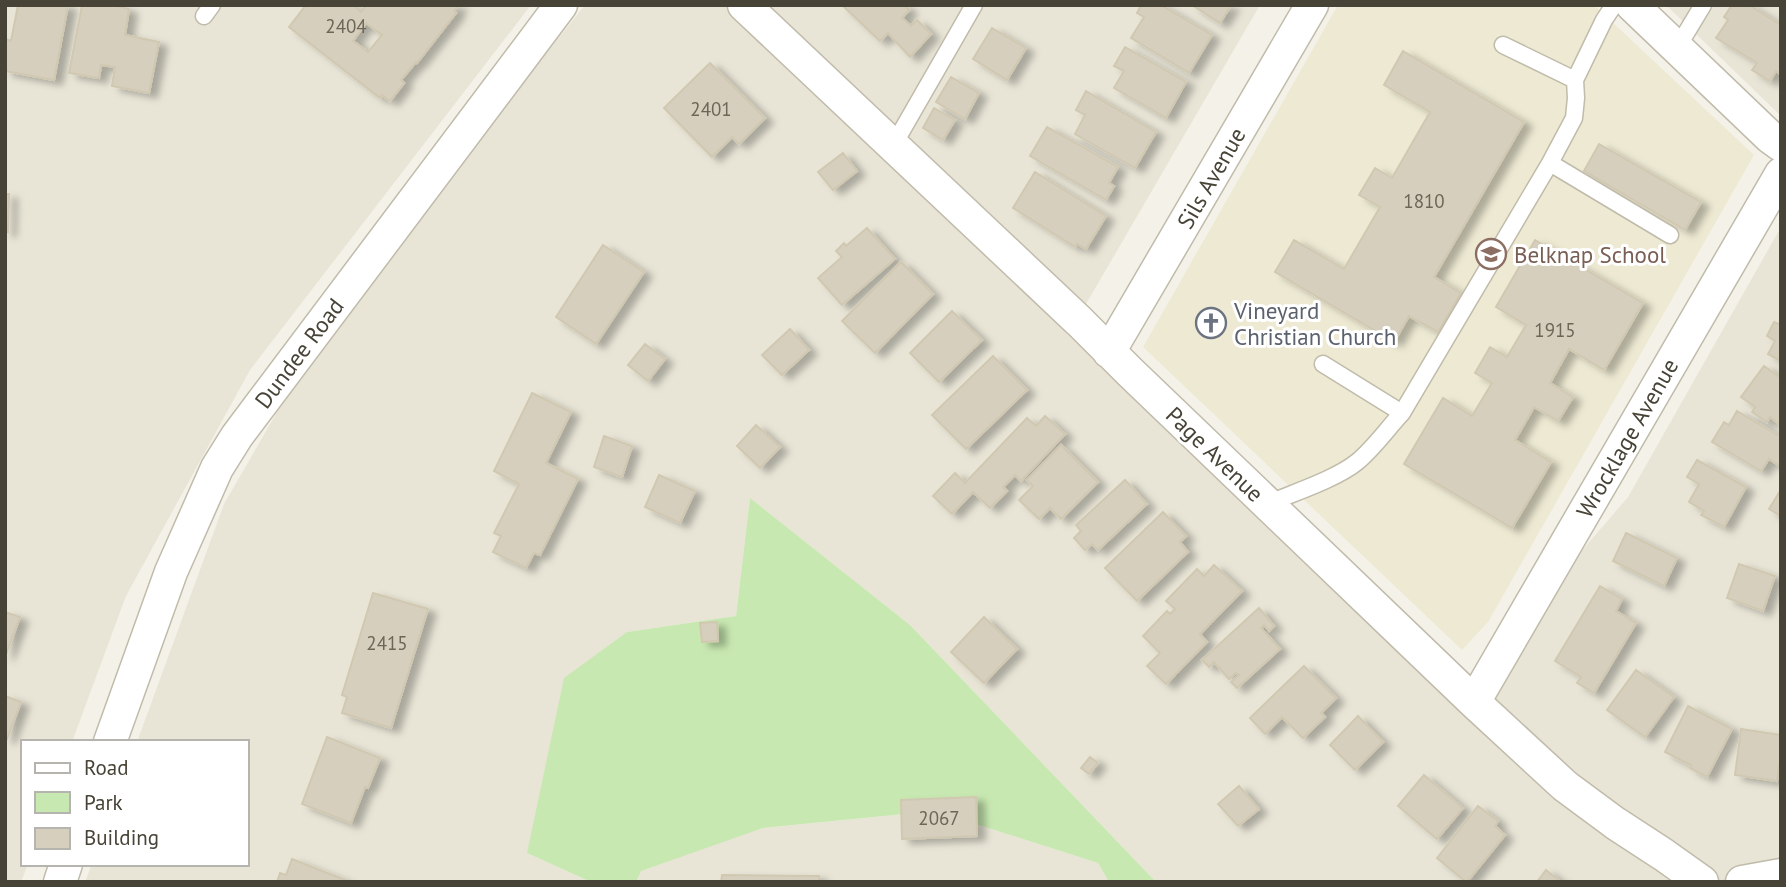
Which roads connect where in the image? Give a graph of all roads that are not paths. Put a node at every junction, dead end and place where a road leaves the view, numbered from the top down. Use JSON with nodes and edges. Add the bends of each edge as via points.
{"nodes":[{"id":1,"x":561,"y":5,"type":"edge"},
{"id":2,"x":744,"y":5,"type":"edge"},
{"id":3,"x":974,"y":5,"type":"edge"},
{"id":4,"x":1312,"y":5,"type":"edge"},
{"id":5,"x":1614,"y":5,"type":"edge"},
{"id":6,"x":1632,"y":5,"type":"edge"},
{"id":7,"x":1703,"y":5,"type":"edge"},
{"id":8,"x":1503,"y":45,"type":"dead end"},
{"id":9,"x":1677,"y":48,"type":"junction"},
{"id":10,"x":1575,"y":80,"type":"junction"},
{"id":11,"x":1781,"y":145,"type":"edge"},
{"id":12,"x":893,"y":146,"type":"junction"},
{"id":13,"x":1550,"y":163,"type":"junction"},
{"id":14,"x":1781,"y":174,"type":"edge"},
{"id":15,"x":1670,"y":236,"type":"dead end"},
{"id":16,"x":1109,"y":352,"type":"junction"},
{"id":17,"x":1323,"y":364,"type":"dead end"},
{"id":18,"x":1402,"y":413,"type":"junction"},
{"id":19,"x":1267,"y":504,"type":"junction"},
{"id":20,"x":1474,"y":702,"type":"junction"},
{"id":21,"x":111,"y":740,"type":"edge"},
{"id":22,"x":1781,"y":875,"type":"edge"},
{"id":23,"x":1702,"y":882,"type":"edge"},
{"id":24,"x":1742,"y":882,"type":"edge"}],
"edges":[{"from":1,"to":21,"type":"street","name":"Dundee Road","via":[[217,468],[172,572]]},
{"from":2,"to":12,"type":"street","name":"Page Avenue"},
{"from":3,"to":12,"type":"lane"},
{"from":4,"to":16,"type":"street","name":"Sils Avenue"},
{"from":5,"to":10,"type":"lane"},
{"from":6,"to":9,"type":"street"},
{"from":7,"to":9,"type":"lane"},
{"from":8,"to":10,"type":"lane"},
{"from":9,"to":11,"type":"street"},
{"from":10,"to":13,"type":"lane","via":[[1574,118]]},
{"from":12,"to":16,"type":"street","name":"Page Avenue"},
{"from":13,"to":15,"type":"lane"},
{"from":13,"to":18,"type":"lane"},
{"from":14,"to":20,"type":"street","name":"Wrocklage Avenue"},
{"from":16,"to":19,"type":"street","name":"Page Avenue"},
{"from":17,"to":18,"type":"lane"},
{"from":18,"to":19,"type":"lane","via":[[1356,463]]},
{"from":19,"to":20,"type":"street","name":"Page Avenue"},
{"from":20,"to":23,"type":"street","name":"Page Avenue","via":[[1565,786]]},
{"from":22,"to":24,"type":"street"}]}
